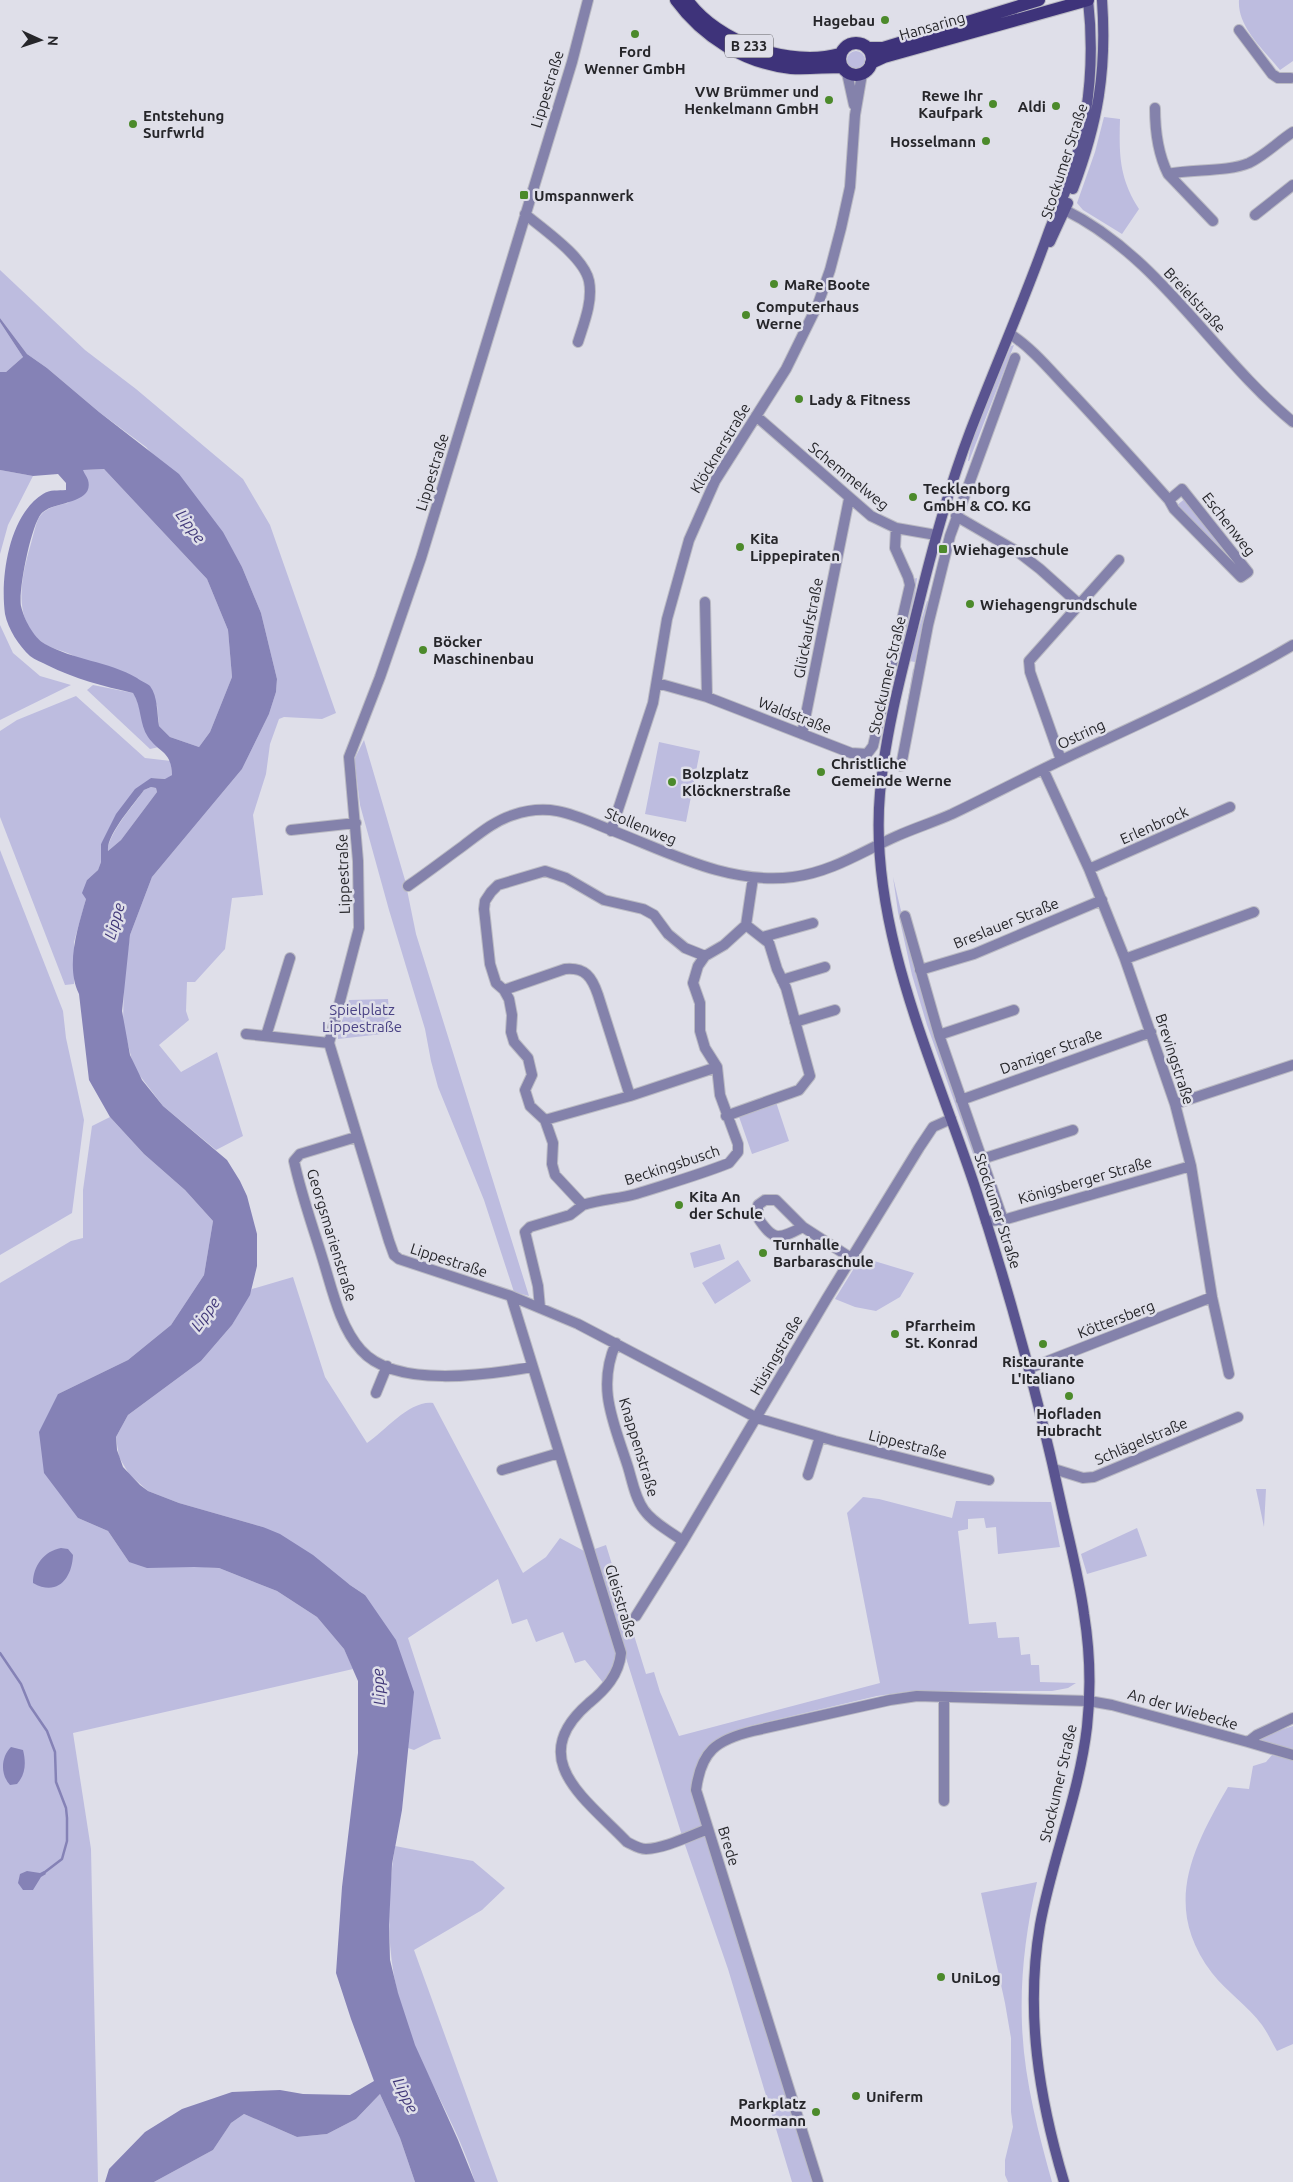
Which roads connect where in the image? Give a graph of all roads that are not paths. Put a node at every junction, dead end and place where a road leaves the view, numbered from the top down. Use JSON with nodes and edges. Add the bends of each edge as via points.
{"nodes":[{"id":1,"x":588,"y":0,"type":"edge"},
{"id":2,"x":676,"y":0,"type":"edge"},
{"id":3,"x":687,"y":0,"type":"edge"},
{"id":4,"x":1039,"y":0,"type":"edge"},
{"id":5,"x":1088,"y":0,"type":"edge"},
{"id":6,"x":1102,"y":0,"type":"edge"},
{"id":7,"x":1239,"y":30,"type":"dead end"},
{"id":8,"x":867,"y":48,"type":"junction"},
{"id":9,"x":840,"y":54,"type":"junction"},
{"id":10,"x":871,"y":62,"type":"junction"},
{"id":11,"x":844,"y":70,"type":"junction"},
{"id":12,"x":862,"y":74,"type":"junction"},
{"id":13,"x":1292,"y":77,"type":"edge"},
{"id":14,"x":1155,"y":108,"type":"dead end"},
{"id":15,"x":856,"y":116,"type":"junction"},
{"id":16,"x":1293,"y":132,"type":"edge"},
{"id":17,"x":1168,"y":174,"type":"junction"},
{"id":18,"x":1293,"y":185,"type":"edge"},
{"id":19,"x":1065,"y":210,"type":"junction"},
{"id":20,"x":525,"y":214,"type":"junction"},
{"id":21,"x":1255,"y":215,"type":"dead end"},
{"id":22,"x":1213,"y":221,"type":"dead end"},
{"id":23,"x":1037,"y":267,"type":"junction"},
{"id":24,"x":1010,"y":334,"type":"junction"},
{"id":25,"x":578,"y":342,"type":"dead end"},
{"id":26,"x":1015,"y":358,"type":"dead end"},
{"id":27,"x":756,"y":416,"type":"junction"},
{"id":28,"x":1293,"y":422,"type":"edge"},
{"id":29,"x":849,"y":499,"type":"junction"},
{"id":30,"x":1169,"y":500,"type":"junction"},
{"id":31,"x":956,"y":516,"type":"junction"},
{"id":32,"x":896,"y":528,"type":"junction"},
{"id":33,"x":936,"y":535,"type":"junction"},
{"id":34,"x":1119,"y":560,"type":"dead end"},
{"id":35,"x":705,"y":602,"type":"dead end"},
{"id":36,"x":1079,"y":604,"type":"junction"},
{"id":37,"x":1293,"y":645,"type":"edge"},
{"id":38,"x":657,"y":683,"type":"junction"},
{"id":39,"x":707,"y":697,"type":"junction"},
{"id":40,"x":802,"y":734,"type":"junction"},
{"id":41,"x":871,"y":750,"type":"joint"},
{"id":42,"x":1061,"y":760,"type":"junction"},
{"id":43,"x":901,"y":766,"type":"dead end"},
{"id":44,"x":1043,"y":769,"type":"junction"},
{"id":45,"x":1230,"y":807,"type":"dead end"},
{"id":46,"x":356,"y":823,"type":"junction"},
{"id":47,"x":291,"y":830,"type":"dead end"},
{"id":48,"x":611,"y":830,"type":"junction"},
{"id":49,"x":879,"y":846,"type":"junction"},
{"id":50,"x":1089,"y":869,"type":"junction"},
{"id":51,"x":753,"y":878,"type":"junction"},
{"id":52,"x":408,"y":886,"type":"dead end"},
{"id":53,"x":1102,"y":900,"type":"junction"},
{"id":54,"x":1254,"y":912,"type":"dead end"},
{"id":55,"x":905,"y":916,"type":"dead end"},
{"id":56,"x":813,"y":924,"type":"dead end"},
{"id":57,"x":746,"y":925,"type":"junction"},
{"id":58,"x":763,"y":937,"type":"junction"},
{"id":59,"x":705,"y":956,"type":"junction"},
{"id":60,"x":290,"y":958,"type":"dead end"},
{"id":61,"x":1126,"y":959,"type":"junction"},
{"id":62,"x":825,"y":967,"type":"dead end"},
{"id":63,"x":920,"y":970,"type":"junction"},
{"id":64,"x":782,"y":980,"type":"junction"},
{"id":65,"x":504,"y":990,"type":"junction"},
{"id":66,"x":836,"y":1010,"type":"dead end"},
{"id":67,"x":1014,"y":1010,"type":"dead end"},
{"id":68,"x":795,"y":1022,"type":"junction"},
{"id":69,"x":1151,"y":1032,"type":"junction"},
{"id":70,"x":246,"y":1034,"type":"dead end"},
{"id":71,"x":939,"y":1035,"type":"junction"},
{"id":72,"x":266,"y":1036,"type":"junction"},
{"id":73,"x":329,"y":1043,"type":"junction"},
{"id":74,"x":1293,"y":1065,"type":"edge"},
{"id":75,"x":717,"y":1067,"type":"junction"},
{"id":76,"x":630,"y":1096,"type":"junction"},
{"id":77,"x":961,"y":1100,"type":"junction"},
{"id":78,"x":1175,"y":1104,"type":"junction"},
{"id":79,"x":726,"y":1116,"type":"junction"},
{"id":80,"x":951,"y":1119,"type":"junction"},
{"id":81,"x":545,"y":1120,"type":"junction"},
{"id":82,"x":1073,"y":1130,"type":"dead end"},
{"id":83,"x":356,"y":1137,"type":"junction"},
{"id":84,"x":982,"y":1159,"type":"junction"},
{"id":85,"x":1192,"y":1166,"type":"junction"},
{"id":86,"x":583,"y":1205,"type":"junction"},
{"id":87,"x":1003,"y":1220,"type":"junction"},
{"id":88,"x":986,"y":1221,"type":"junction"},
{"id":89,"x":802,"y":1227,"type":"junction"},
{"id":90,"x":851,"y":1258,"type":"junction"},
{"id":91,"x":512,"y":1296,"type":"junction"},
{"id":92,"x":1212,"y":1297,"type":"junction"},
{"id":93,"x":540,"y":1308,"type":"junction"},
{"id":94,"x":616,"y":1344,"type":"junction"},
{"id":95,"x":387,"y":1366,"type":"junction"},
{"id":96,"x":532,"y":1367,"type":"junction"},
{"id":97,"x":1030,"y":1368,"type":"junction"},
{"id":98,"x":1229,"y":1374,"type":"dead end"},
{"id":99,"x":376,"y":1393,"type":"dead end"},
{"id":100,"x":1238,"y":1416,"type":"dead end"},
{"id":101,"x":757,"y":1418,"type":"junction"},
{"id":102,"x":820,"y":1437,"type":"junction"},
{"id":103,"x":559,"y":1453,"type":"junction"},
{"id":104,"x":1054,"y":1469,"type":"junction"},
{"id":105,"x":502,"y":1470,"type":"dead end"},
{"id":106,"x":808,"y":1475,"type":"dead end"},
{"id":107,"x":989,"y":1480,"type":"dead end"},
{"id":108,"x":684,"y":1541,"type":"junction"},
{"id":109,"x":636,"y":1616,"type":"dead end"},
{"id":110,"x":944,"y":1697,"type":"junction"},
{"id":111,"x":1089,"y":1701,"type":"junction"},
{"id":112,"x":1293,"y":1718,"type":"edge"},
{"id":113,"x":1248,"y":1742,"type":"junction"},
{"id":114,"x":1293,"y":1755,"type":"edge"},
{"id":115,"x":944,"y":1801,"type":"dead end"},
{"id":116,"x":708,"y":1829,"type":"junction"},
{"id":117,"x":818,"y":2182,"type":"edge"},
{"id":118,"x":1064,"y":2182,"type":"edge"}],
"edges":[{"from":1,"to":20,"type":"street","name":"Lippestraße"},
{"from":2,"to":11,"type":"main road","number":"B 233","via":[[706,33],[741,54],[791,68]]},
{"from":3,"to":9,"type":"main road","name":"Hansaring","number":"B 233","via":[[707,20],[749,46],[793,57],[826,58]]},
{"from":4,"to":8,"type":"main road","name":"Hansaring","number":"B 233","via":[[883,48]]},
{"from":5,"to":10,"type":"main road","name":"Hansaring"},
{"from":5,"to":23,"type":"main road","name":"Stockumer Straße","via":[[1092,65],[1086,117],[1069,181]]},
{"from":6,"to":19,"type":"main road","name":"Stockumer Straße","via":[[1104,64],[1101,92],[1091,134]]},
{"from":7,"to":13,"type":"street","via":[[1272,74],[1278,78]]},
{"from":8,"to":9,"type":"main road","name":"Hansaring","number":"B 233","via":[[858,43],[851,44]]},
{"from":8,"to":10,"type":"main road"},
{"from":9,"to":11,"type":"main road"},
{"from":10,"to":12,"type":"main road"},
{"from":11,"to":12,"type":"main road","number":"B 233","via":[[856,76]]},
{"from":11,"to":15,"type":"street","name":"Klöcknerstraße"},
{"from":12,"to":15,"type":"street","name":"Klöcknerstraße"},
{"from":14,"to":17,"type":"street","via":[[1162,162]]},
{"from":15,"to":27,"type":"street","name":"Klöcknerstraße","via":[[850,187],[830,270],[818,304],[786,369]]},
{"from":16,"to":17,"type":"street","via":[[1250,162],[1234,167]]},
{"from":17,"to":22,"type":"street"},
{"from":18,"to":21,"type":"street"},
{"from":19,"to":23,"type":"main road","name":"Stockumer Straße"},
{"from":19,"to":28,"type":"street","name":"Breielstraße","via":[[1104,234],[1137,261],[1261,393]]},
{"from":20,"to":25,"type":"street","via":[[571,253],[586,271],[589,305]]},
{"from":20,"to":46,"type":"street","name":"Lippestraße","via":[[421,558],[349,757]]},
{"from":23,"to":24,"type":"main road","name":"Stockumer Straße"},
{"from":24,"to":30,"type":"street","name":"Eschenweg","via":[[1041,360]]},
{"from":24,"to":33,"type":"main road","name":"Stockumer Straße","via":[[970,432]]},
{"from":26,"to":31,"type":"street","name":"Stockumer Straße"},
{"from":27,"to":29,"type":"street","name":"Schemmelweg"},
{"from":27,"to":38,"type":"street","name":"Klöcknerstraße","via":[[715,481],[689,540],[666,619]]},
{"from":29,"to":32,"type":"street","name":"Schemmelweg","via":[[880,522]]},
{"from":29,"to":40,"type":"street","name":"Glückaufstraße"},
{"from":30,"to":30,"type":"street","name":"Eschenweg","via":[[1182,489],[1248,572],[1241,577]]},
{"from":31,"to":36,"type":"street","via":[[1018,552]]},
{"from":31,"to":43,"type":"street","name":"Stockumer Straße","via":[[938,578]]},
{"from":32,"to":33,"type":"street","name":"Schemmelweg"},
{"from":32,"to":41,"type":"street","name":"Stockumer Straße","via":[[895,548],[910,585]]},
{"from":33,"to":49,"type":"main road","name":"Stockumer Straße","via":[[890,725],[880,798]]},
{"from":34,"to":36,"type":"street"},
{"from":35,"to":39,"type":"street"},
{"from":36,"to":42,"type":"street","via":[[1029,661],[1028,667]]},
{"from":37,"to":42,"type":"street","name":"Ostring","via":[[1207,692]]},
{"from":38,"to":39,"type":"street","name":"Waldstraße"},
{"from":38,"to":48,"type":"street","name":"Klöcknerstraße"},
{"from":39,"to":40,"type":"street","name":"Waldstraße"},
{"from":40,"to":41,"type":"street","name":"Waldstraße","via":[[851,753],[863,755]]},
{"from":42,"to":44,"type":"street","name":"Ostring"},
{"from":44,"to":49,"type":"street","name":"Ostring"},
{"from":44,"to":50,"type":"street","name":"Brevingstraße"},
{"from":45,"to":50,"type":"street","name":"Erlenbrock"},
{"from":46,"to":47,"type":"street","name":"Lippestraße"},
{"from":46,"to":73,"type":"street","name":"Lippestraße","via":[[360,903],[358,937]]},
{"from":48,"to":51,"type":"street","name":"Stollenweg","via":[[700,865]]},
{"from":48,"to":52,"type":"street","name":"Stollenweg","via":[[574,814],[555,810],[515,814],[487,829]]},
{"from":49,"to":51,"type":"street","name":"Stollenweg","via":[[839,865],[810,874]]},
{"from":49,"to":80,"type":"main road","name":"Stockumer Straße","via":[[887,903],[903,974]]},
{"from":50,"to":53,"type":"street","name":"Brevingstraße"},
{"from":51,"to":57,"type":"street"},
{"from":53,"to":61,"type":"street","name":"Brevingstraße"},
{"from":53,"to":63,"type":"street","name":"Breslauer Straße","via":[[974,954]]},
{"from":54,"to":61,"type":"street"},
{"from":55,"to":63,"type":"street","name":"Stockumer Straße"},
{"from":56,"to":58,"type":"street"},
{"from":57,"to":58,"type":"street"},
{"from":57,"to":59,"type":"street","via":[[724,945]]},
{"from":58,"to":64,"type":"street","via":[[769,943]]},
{"from":59,"to":65,"type":"street","via":[[685,948],[668,934],[654,915],[643,909],[604,900],[545,870],[498,885],[485,901],[490,964],[496,983]]},
{"from":59,"to":75,"type":"street","name":"Beckingsbusch","via":[[693,983],[700,1003],[700,1031],[705,1048]]},
{"from":60,"to":72,"type":"street"},
{"from":61,"to":69,"type":"street","name":"Brevingstraße"},
{"from":62,"to":64,"type":"street"},
{"from":63,"to":71,"type":"street","name":"Stockumer Straße"},
{"from":64,"to":68,"type":"street"},
{"from":65,"to":76,"type":"street","via":[[565,969],[586,973],[598,994]]},
{"from":65,"to":81,"type":"street","via":[[512,1015],[514,1042],[528,1058],[532,1075],[526,1090],[530,1106]]},
{"from":66,"to":68,"type":"street"},
{"from":67,"to":71,"type":"street"},
{"from":68,"to":79,"type":"street","via":[[810,1070],[808,1082],[799,1090]]},
{"from":69,"to":77,"type":"street","name":"Danziger Straße"},
{"from":69,"to":78,"type":"street","name":"Brevingstraße"},
{"from":70,"to":72,"type":"street"},
{"from":71,"to":77,"type":"street","name":"Stockumer Straße"},
{"from":72,"to":73,"type":"street"},
{"from":73,"to":83,"type":"street","name":"Lippestraße"},
{"from":74,"to":78,"type":"street"},
{"from":75,"to":76,"type":"street"},
{"from":75,"to":79,"type":"street","name":"Beckingsbusch"},
{"from":76,"to":81,"type":"street"},
{"from":77,"to":84,"type":"street","name":"Stockumer Straße"},
{"from":78,"to":85,"type":"street","name":"Brevingstraße"},
{"from":79,"to":86,"type":"street","name":"Beckingsbusch","via":[[738,1144],[738,1152],[729,1163],[636,1194]]},
{"from":80,"to":88,"type":"main road","name":"Stockumer Straße"},
{"from":80,"to":90,"type":"street","name":"Hüsingstraße","via":[[932,1127]]},
{"from":81,"to":86,"type":"street","via":[[553,1144],[555,1176]]},
{"from":82,"to":84,"type":"street","name":"Stockumer Straße"},
{"from":83,"to":91,"type":"street","name":"Lippestraße","via":[[394,1255],[411,1264]]},
{"from":83,"to":95,"type":"street","name":"Georgsmarienstraße","via":[[300,1154],[294,1161],[328,1276],[353,1340],[367,1356]]},
{"from":84,"to":87,"type":"street","name":"Stockumer Straße"},
{"from":85,"to":87,"type":"street","name":"Königsberger Straße"},
{"from":85,"to":92,"type":"street","name":"Brevingstraße"},
{"from":86,"to":93,"type":"street","name":"Beckingsbusch","via":[[570,1215],[530,1227],[525,1232]]},
{"from":87,"to":88,"type":"street","name":"Königsberger Straße"},
{"from":88,"to":97,"type":"main road","name":"Stockumer Straße"},
{"from":89,"to":89,"type":"street","via":[[776,1200],[764,1200],[758,1205],[758,1218],[775,1236],[782,1237]]},
{"from":89,"to":90,"type":"street"},
{"from":90,"to":101,"type":"street","name":"Hüsingstraße"},
{"from":91,"to":93,"type":"street","name":"Lippestraße"},
{"from":91,"to":96,"type":"street","name":"Gleisstraße"},
{"from":92,"to":97,"type":"street","name":"Köttersberg"},
{"from":92,"to":98,"type":"street","name":"Brevingstraße"},
{"from":93,"to":94,"type":"street","name":"Lippestraße"},
{"from":94,"to":101,"type":"street","name":"Lippestraße"},
{"from":94,"to":108,"type":"street","name":"Knappenstraße","via":[[607,1369],[608,1398],[639,1501],[650,1517]]},
{"from":95,"to":96,"type":"street","name":"Georgsmarienstraße","via":[[452,1377]]},
{"from":95,"to":99,"type":"street"},
{"from":96,"to":103,"type":"street","name":"Gleisstraße"},
{"from":97,"to":104,"type":"main road","name":"Stockumer Straße"},
{"from":100,"to":104,"type":"street","name":"Schlägelstraße","via":[[1094,1476],[1083,1478]]},
{"from":101,"to":102,"type":"street","name":"Lippestraße"},
{"from":101,"to":108,"type":"street","name":"Hüsingstraße"},
{"from":102,"to":106,"type":"street"},
{"from":102,"to":107,"type":"street","name":"Lippestraße"},
{"from":103,"to":105,"type":"street"},
{"from":103,"to":116,"type":"street","name":"Gleisstraße","via":[[621,1653],[618,1669],[611,1681],[564,1731],[560,1744],[562,1765],[574,1787],[627,1842],[637,1848],[660,1846]]},
{"from":104,"to":111,"type":"main road","name":"Stockumer Straße","via":[[1085,1618]]},
{"from":108,"to":109,"type":"street","name":"Hüsingstraße"},
{"from":110,"to":111,"type":"street","name":"Brede"},
{"from":110,"to":115,"type":"street"},
{"from":110,"to":116,"type":"street","name":"Brede","via":[[890,1700],[739,1734],[718,1743],[702,1762],[696,1790]]},
{"from":111,"to":113,"type":"street","name":"An der Wiebecke"},
{"from":111,"to":118,"type":"main road","name":"Stockumer Straße","via":[[1081,1763],[1040,1926],[1033,1993],[1037,2065]]},
{"from":112,"to":113,"type":"street","name":"An der Wiebecke"},
{"from":113,"to":114,"type":"street"},
{"from":116,"to":117,"type":"street","name":"Brede"}]}
